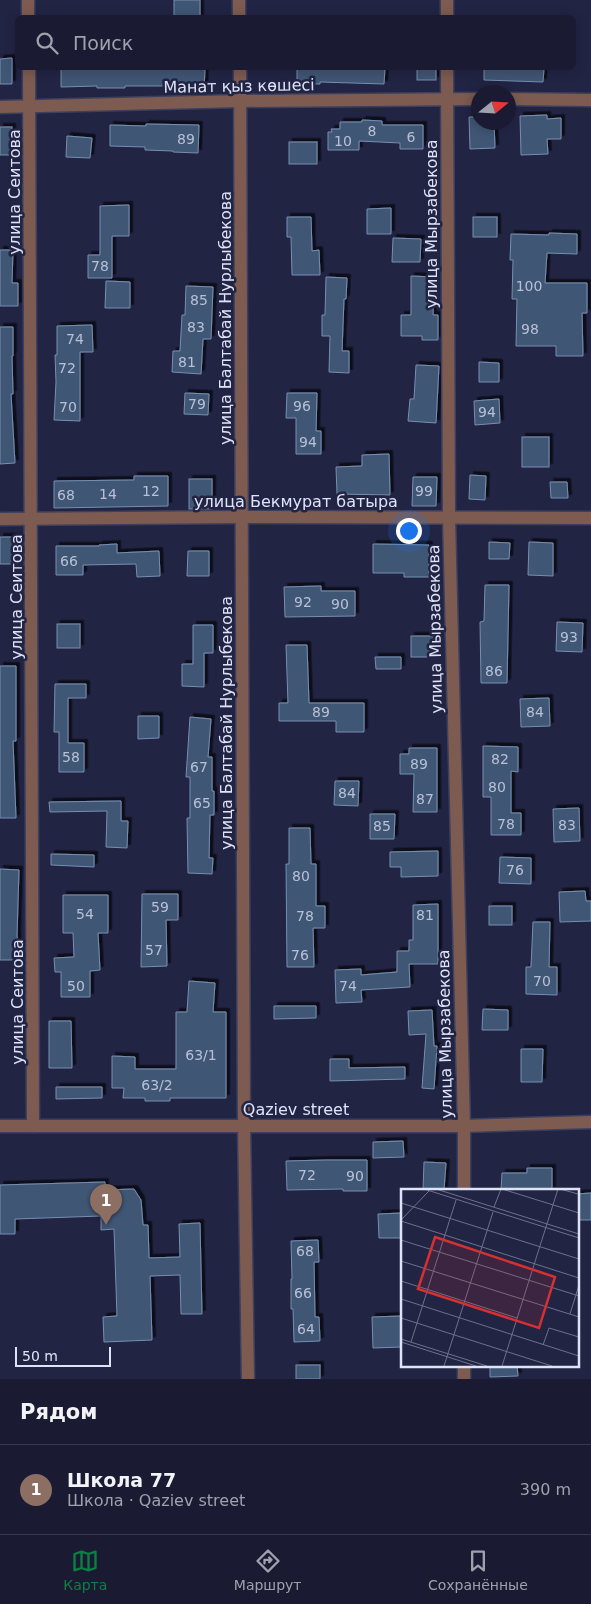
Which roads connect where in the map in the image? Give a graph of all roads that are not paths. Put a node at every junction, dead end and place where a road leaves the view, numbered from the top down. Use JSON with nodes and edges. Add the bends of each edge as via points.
{"nodes":[{"id":1,"x":28,"y":0,"type":"edge"},
{"id":2,"x":239,"y":0,"type":"edge"},
{"id":3,"x":447,"y":0,"type":"edge"},
{"id":4,"x":28,"y":15,"type":"edge"},
{"id":5,"x":239,"y":15,"type":"edge"},
{"id":6,"x":447,"y":15,"type":"edge"},
{"id":7,"x":29,"y":70,"type":"edge"},
{"id":8,"x":240,"y":70,"type":"edge"},
{"id":9,"x":447,"y":70,"type":"edge"},
{"id":10,"x":446,"y":98,"type":"junction"},
{"id":11,"x":471,"y":99,"type":"edge"},
{"id":12,"x":516,"y":99,"type":"edge"},
{"id":13,"x":591,"y":100,"type":"edge"},
{"id":14,"x":240,"y":101,"type":"junction"},
{"id":15,"x":0,"y":107,"type":"edge"},
{"id":16,"x":30,"y":107,"type":"junction"},
{"id":17,"x":241,"y":517,"type":"junction"},
{"id":18,"x":449,"y":518,"type":"junction"},
{"id":19,"x":591,"y":518,"type":"edge"},
{"id":20,"x":0,"y":519,"type":"edge"},
{"id":21,"x":32,"y":519,"type":"junction"},
{"id":22,"x":591,"y":1122,"type":"edge"},
{"id":23,"x":244,"y":1125,"type":"junction"},
{"id":24,"x":0,"y":1126,"type":"edge"},
{"id":25,"x":34,"y":1126,"type":"junction"},
{"id":26,"x":464,"y":1126,"type":"junction"},
{"id":27,"x":464,"y":1189,"type":"edge"},
{"id":28,"x":464,"y":1366,"type":"edge"},
{"id":29,"x":248,"y":1379,"type":"edge"},
{"id":30,"x":464,"y":1379,"type":"edge"}],
"edges":[{"from":1,"to":4,"type":"street"},
{"from":2,"to":5,"type":"street"},
{"from":3,"to":6,"type":"street"},
{"from":7,"to":16,"type":"street","name":"улица Сеитова"},
{"from":8,"to":14,"type":"street","name":"улица Балтабай Нурлыбекова"},
{"from":9,"to":10,"type":"street","name":"улица Мырзабекова"},
{"from":10,"to":11,"type":"street","name":"Манат қыз көшесі"},
{"from":10,"to":14,"type":"street","name":"Манат қыз көшесі"},
{"from":10,"to":18,"type":"street","name":"улица Мырзабекова"},
{"from":12,"to":13,"type":"street"},
{"from":14,"to":16,"type":"street","name":"Манат қыз көшесі"},
{"from":14,"to":17,"type":"street","name":"улица Балтабай Нурлыбекова"},
{"from":15,"to":16,"type":"street","name":"Манат қыз көшесі"},
{"from":16,"to":21,"type":"street","name":"улица Сеитова"},
{"from":17,"to":18,"type":"street","name":"улица Бекмурат батыра"},
{"from":17,"to":21,"type":"street","name":"улица Бекмурат батыра"},
{"from":17,"to":23,"type":"street","name":"улица Балтабай Нурлыбекова"},
{"from":18,"to":19,"type":"street","name":"улица Бекмурат батыра"},
{"from":18,"to":26,"type":"street","name":"улица Мырзабекова"},
{"from":20,"to":21,"type":"street","name":"улица Бекмурат батыра"},
{"from":21,"to":25,"type":"street","name":"улица Сеитова"},
{"from":22,"to":26,"type":"street","name":"Qaziev street"},
{"from":23,"to":25,"type":"street","name":"Qaziev street"},
{"from":23,"to":26,"type":"street","name":"Qaziev street"},
{"from":23,"to":29,"type":"street","name":"улица Балтабай Нурлыбекова"},
{"from":24,"to":25,"type":"street","name":"Qaziev street"},
{"from":26,"to":27,"type":"street","name":"улица Мырзабекова"},
{"from":28,"to":30,"type":"street"}]}
